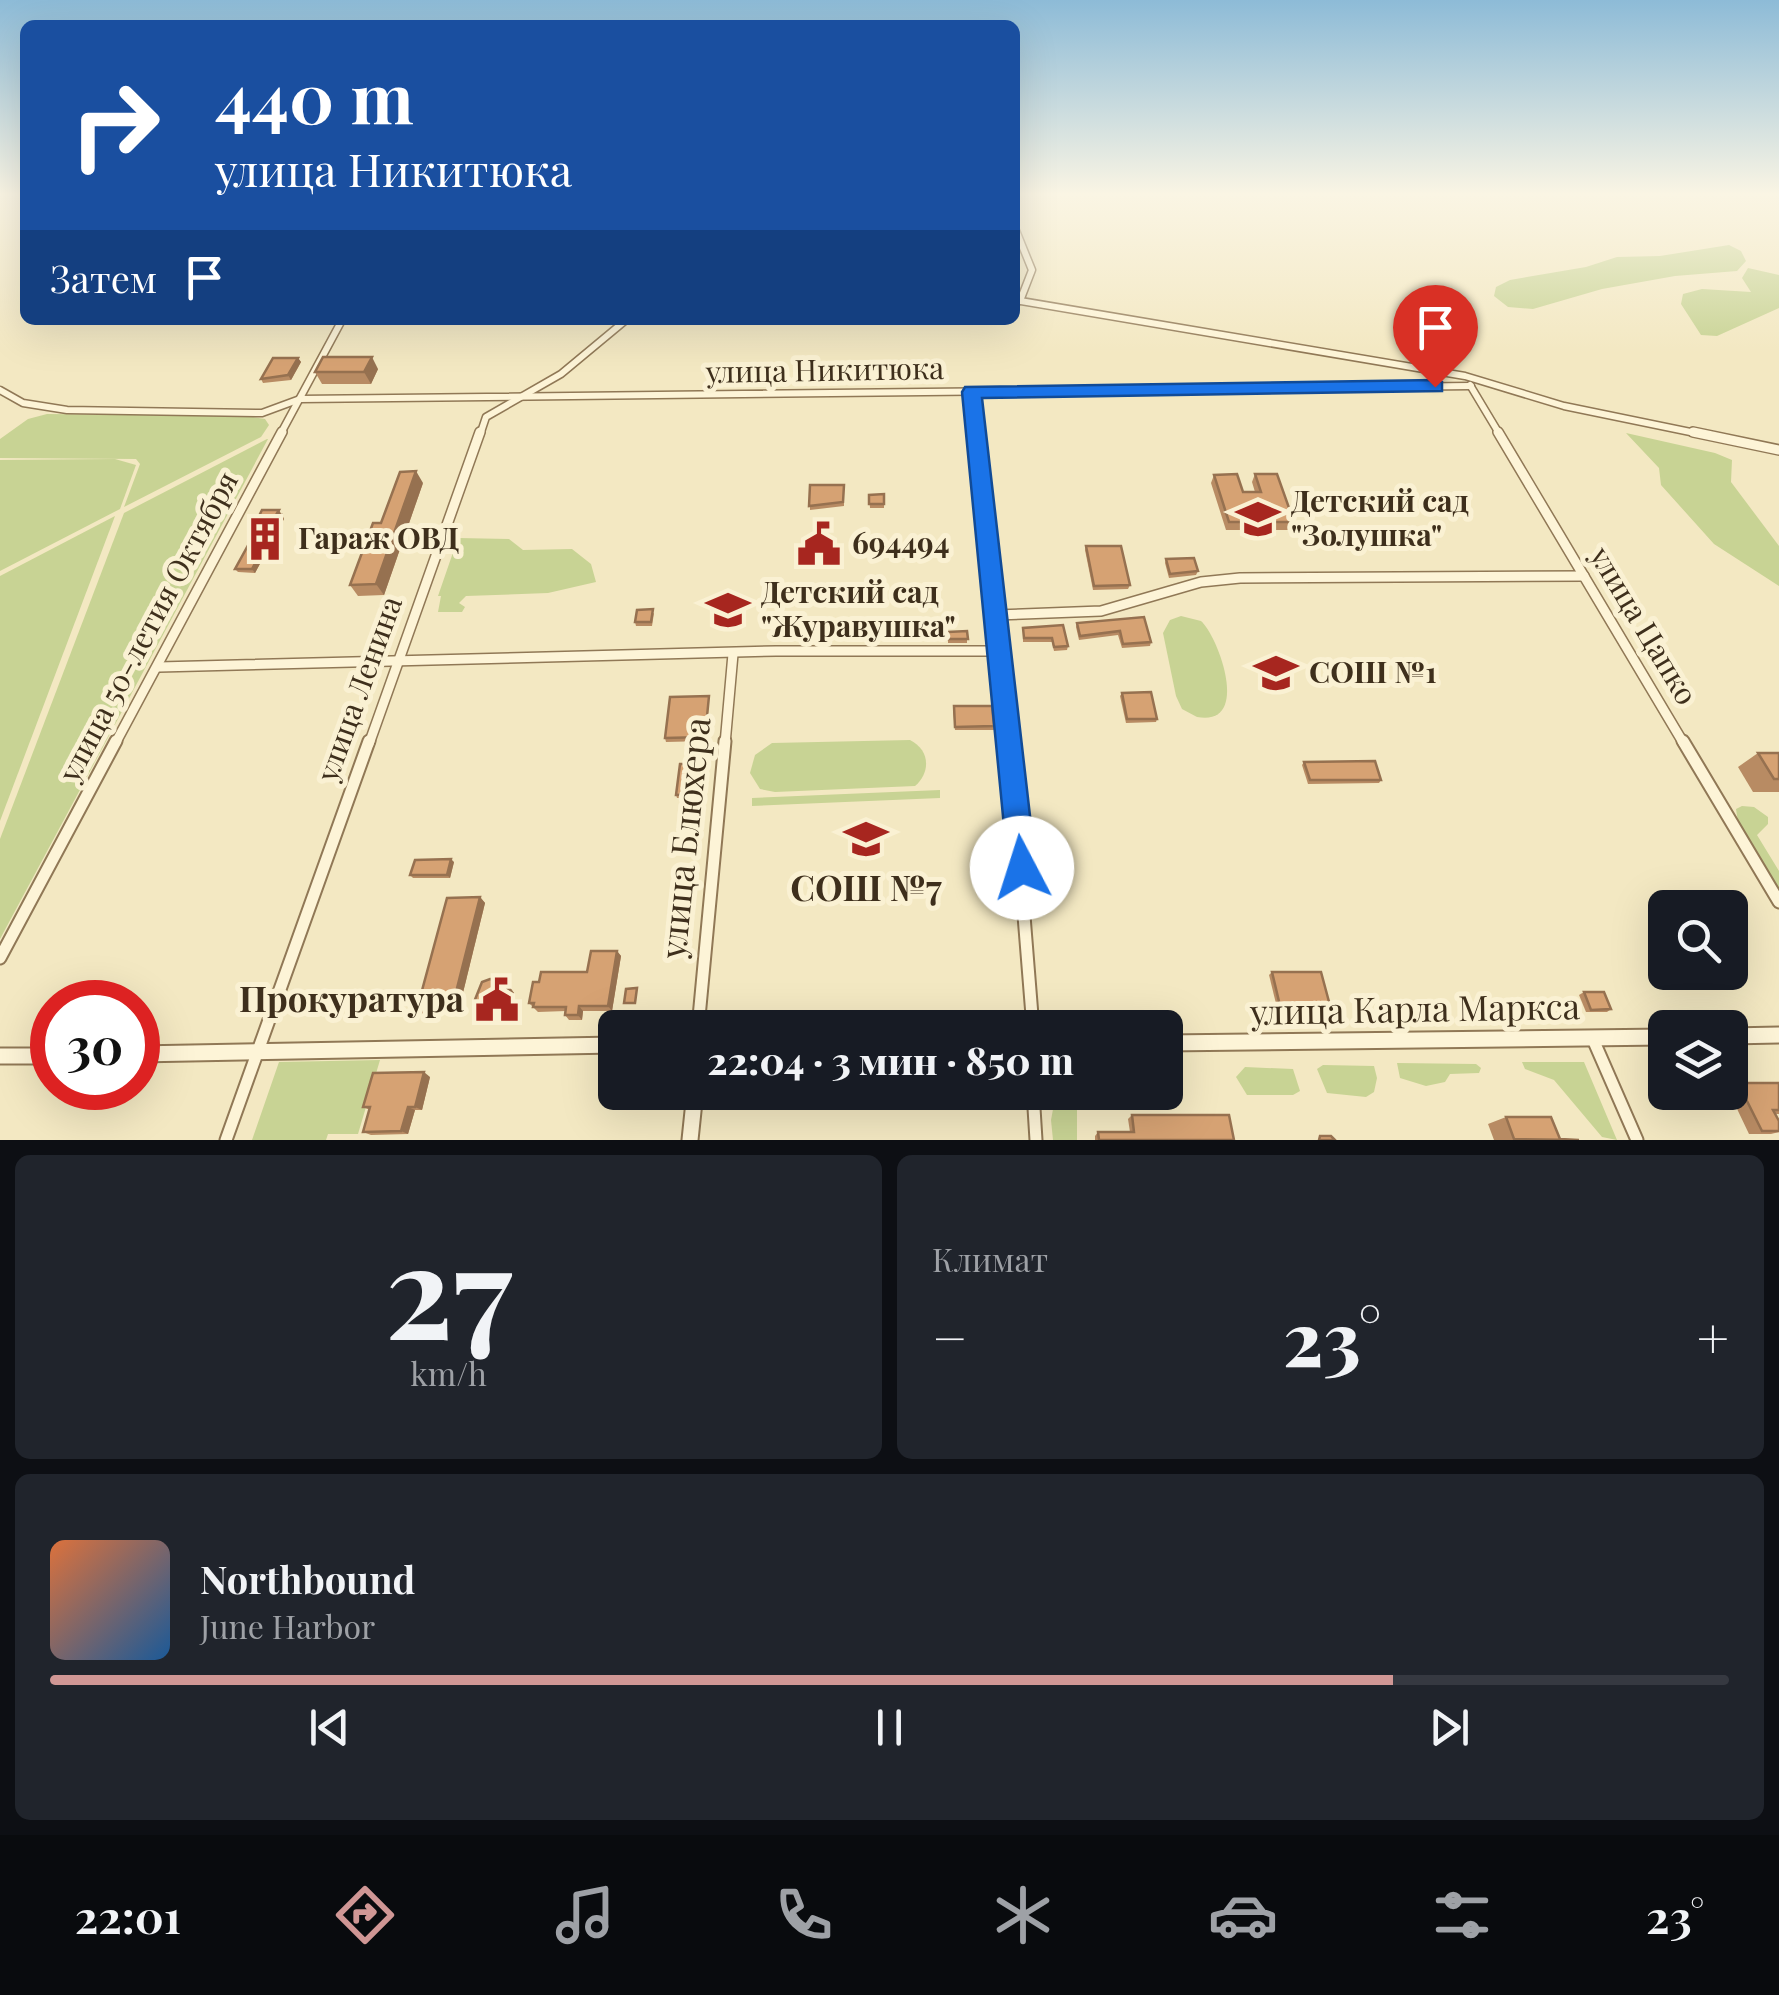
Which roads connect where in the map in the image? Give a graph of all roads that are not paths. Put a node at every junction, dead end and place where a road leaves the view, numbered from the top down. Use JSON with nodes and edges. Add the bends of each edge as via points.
{"nodes":[{"id":1,"x":1027,"y":247,"type":"edge"},
{"id":2,"x":1020,"y":296,"type":"edge"},
{"id":3,"x":1020,"y":302,"type":"edge"},
{"id":4,"x":339,"y":325,"type":"edge"},
{"id":5,"x":620,"y":325,"type":"edge"},
{"id":6,"x":1465,"y":376,"type":"junction"},
{"id":7,"x":1471,"y":386,"type":"junction"},
{"id":8,"x":0,"y":390,"type":"edge"},
{"id":9,"x":972,"y":392,"type":"junction"},
{"id":10,"x":516,"y":398,"type":"junction"},
{"id":11,"x":300,"y":399,"type":"junction"},
{"id":12,"x":262,"y":413,"type":"junction"},
{"id":13,"x":282,"y":428,"type":"junction"},
{"id":14,"x":1779,"y":450,"type":"edge"},
{"id":15,"x":1584,"y":576,"type":"junction"},
{"id":16,"x":996,"y":615,"type":"junction"},
{"id":17,"x":1000,"y":650,"type":"junction"},
{"id":18,"x":734,"y":654,"type":"junction"},
{"id":19,"x":397,"y":660,"type":"junction"},
{"id":20,"x":158,"y":667,"type":"junction"},
{"id":21,"x":1779,"y":902,"type":"edge"},
{"id":22,"x":0,"y":958,"type":"edge"},
{"id":23,"x":700,"y":1010,"type":"edge"},
{"id":24,"x":1031,"y":1010,"type":"edge"},
{"id":25,"x":1779,"y":1035,"type":"edge"},
{"id":26,"x":1648,"y":1036,"type":"edge"},
{"id":27,"x":1748,"y":1036,"type":"edge"},
{"id":28,"x":1592,"y":1038,"type":"junction"},
{"id":29,"x":1183,"y":1044,"type":"edge"},
{"id":30,"x":598,"y":1045,"type":"edge"},
{"id":31,"x":256,"y":1051,"type":"junction"},
{"id":32,"x":160,"y":1053,"type":"edge"},
{"id":33,"x":0,"y":1056,"type":"edge"},
{"id":34,"x":30,"y":1056,"type":"edge"},
{"id":35,"x":693,"y":1110,"type":"edge"},
{"id":36,"x":1034,"y":1110,"type":"edge"},
{"id":37,"x":226,"y":1140,"type":"edge"},
{"id":38,"x":690,"y":1140,"type":"edge"},
{"id":39,"x":1036,"y":1140,"type":"edge"},
{"id":40,"x":1637,"y":1140,"type":"edge"}],
"edges":[{"from":1,"to":2,"type":"street","via":[[1034,270]]},
{"from":3,"to":6,"type":"street"},
{"from":4,"to":11,"type":"street","name":"улица 50-летия Октября"},
{"from":5,"to":10,"type":"street","name":"улица Ленина","via":[[562,374]]},
{"from":6,"to":7,"type":"street","name":"улица Цапко"},
{"from":6,"to":14,"type":"street","via":[[1564,406]]},
{"from":7,"to":9,"type":"street","name":"улица Никитюка"},
{"from":7,"to":15,"type":"street","name":"улица Цапко"},
{"from":8,"to":12,"type":"street","via":[[23,404],[67,410]]},
{"from":9,"to":10,"type":"street","name":"улица Никитюка"},
{"from":9,"to":16,"type":"street"},
{"from":10,"to":11,"type":"street","name":"улица Никитюка"},
{"from":10,"to":19,"type":"street","name":"улица Ленина","via":[[486,417]]},
{"from":11,"to":12,"type":"street","name":"улица Никитюка"},
{"from":11,"to":13,"type":"street","name":"улица 50-летия Октября"},
{"from":12,"to":13,"type":"street"},
{"from":13,"to":20,"type":"street","name":"улица 50-летия Октября"},
{"from":15,"to":16,"type":"street","via":[[1240,578],[1201,582],[1102,612]]},
{"from":15,"to":21,"type":"street","name":"улица Цапко"},
{"from":16,"to":17,"type":"street"},
{"from":17,"to":18,"type":"street"},
{"from":17,"to":24,"type":"street"},
{"from":18,"to":19,"type":"street"},
{"from":18,"to":23,"type":"street","name":"улица Блюхера"},
{"from":19,"to":20,"type":"street"},
{"from":19,"to":31,"type":"street","name":"улица Ленина"},
{"from":20,"to":22,"type":"street","name":"улица 50-летия Октября"},
{"from":25,"to":27,"type":"street"},
{"from":26,"to":28,"type":"street","name":"улица Карла Маркса"},
{"from":28,"to":29,"type":"street","name":"улица Карла Маркса"},
{"from":28,"to":40,"type":"street"},
{"from":30,"to":31,"type":"street"},
{"from":31,"to":32,"type":"street"},
{"from":31,"to":37,"type":"street","name":"улица Ленина"},
{"from":33,"to":34,"type":"street"},
{"from":35,"to":38,"type":"street"},
{"from":36,"to":39,"type":"street"}]}
